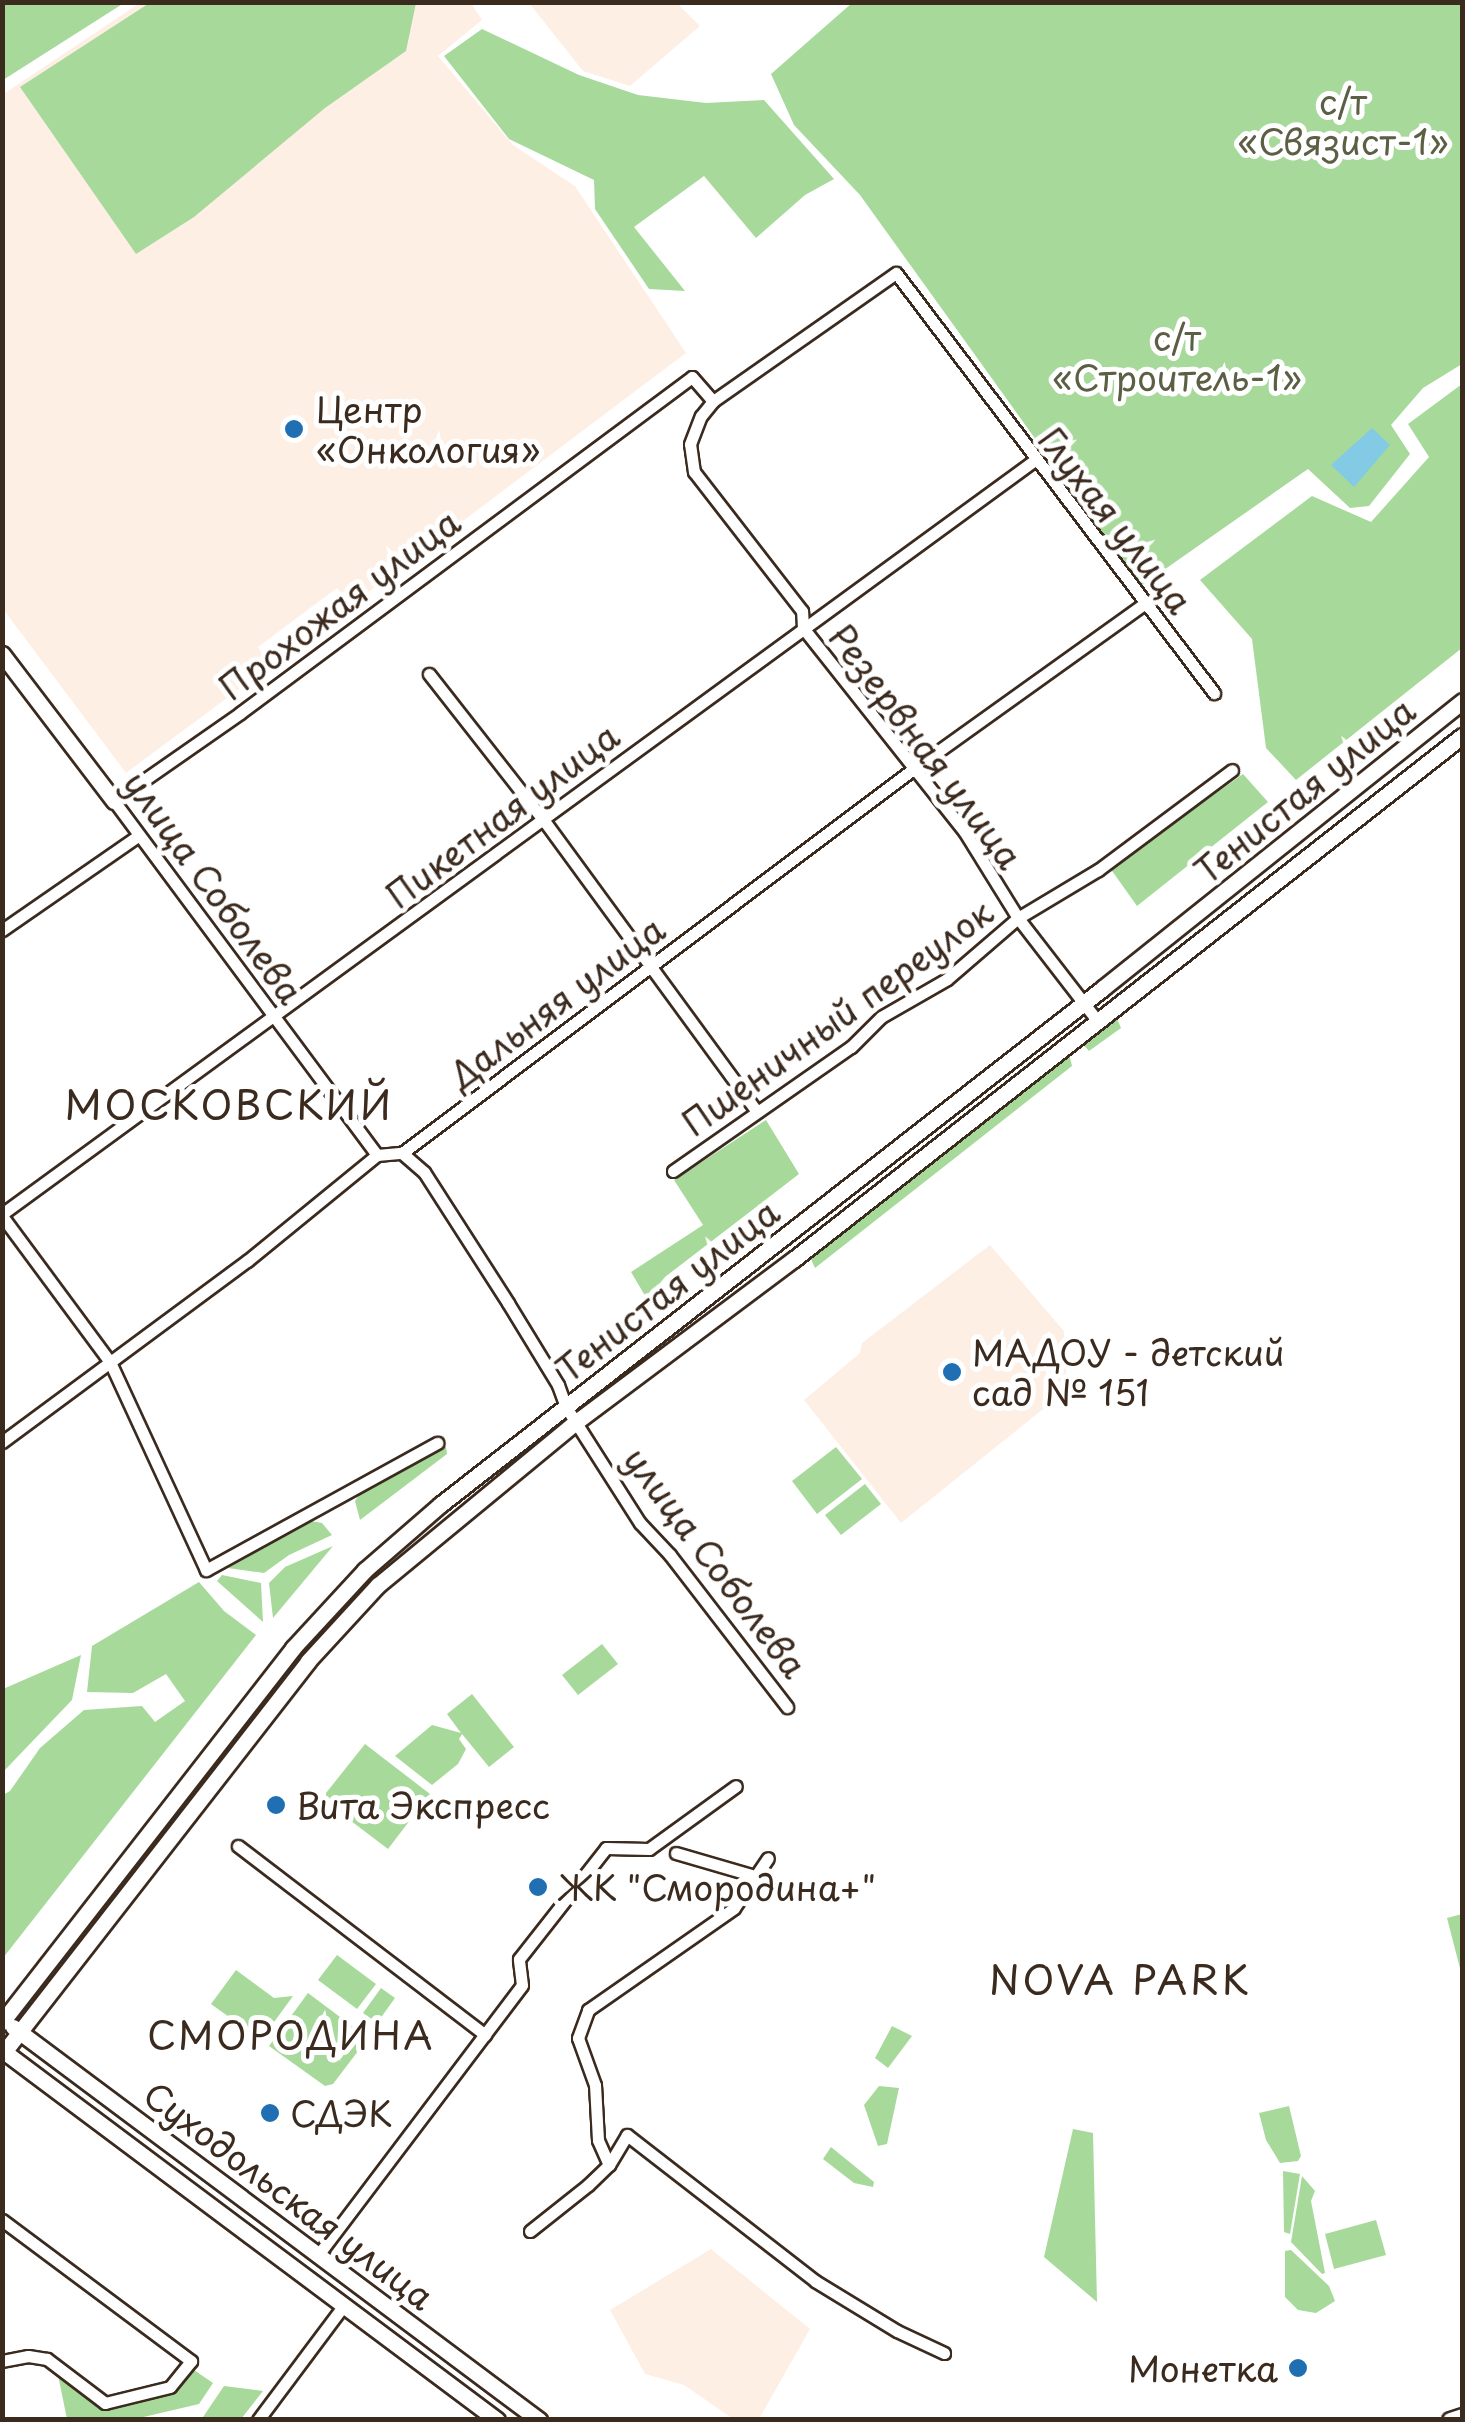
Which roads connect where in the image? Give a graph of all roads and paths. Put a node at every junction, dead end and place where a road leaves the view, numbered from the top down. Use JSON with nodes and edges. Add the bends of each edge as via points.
{"nodes":[{"id":1,"x":713,"y":401,"type":"junction"},
{"id":2,"x":689,"y":455,"type":"joint"},
{"id":3,"x":1035,"y":460,"type":"junction"},
{"id":4,"x":1146,"y":603,"type":"junction"},
{"id":5,"x":802,"y":628,"type":"junction"},
{"id":6,"x":2,"y":654,"type":"edge"},
{"id":7,"x":429,"y":674,"type":"dead end"},
{"id":8,"x":1214,"y":693,"type":"dead end"},
{"id":9,"x":1462,"y":701,"type":"edge"},
{"id":10,"x":1462,"y":736,"type":"edge"},
{"id":11,"x":912,"y":770,"type":"junction"},
{"id":12,"x":1232,"y":770,"type":"dead end"},
{"id":13,"x":114,"y":801,"type":"junction"},
{"id":14,"x":544,"y":822,"type":"junction"},
{"id":15,"x":138,"y":836,"type":"junction"},
{"id":16,"x":1018,"y":918,"type":"junction"},
{"id":17,"x":2,"y":930,"type":"edge"},
{"id":18,"x":648,"y":967,"type":"junction"},
{"id":19,"x":1084,"y":1004,"type":"junction"},
{"id":20,"x":274,"y":1019,"type":"junction"},
{"id":21,"x":1096,"y":1019,"type":"junction"},
{"id":22,"x":757,"y":1112,"type":"junction"},
{"id":23,"x":402,"y":1153,"type":"junction"},
{"id":24,"x":378,"y":1155,"type":"junction"},
{"id":25,"x":673,"y":1171,"type":"dead end"},
{"id":26,"x":2,"y":1215,"type":"edge"},
{"id":27,"x":110,"y":1362,"type":"junction"},
{"id":28,"x":566,"y":1407,"type":"junction"},
{"id":29,"x":576,"y":1422,"type":"junction"},
{"id":30,"x":2,"y":1442,"type":"edge"},
{"id":31,"x":438,"y":1443,"type":"dead end"},
{"id":32,"x":788,"y":1707,"type":"dead end"},
{"id":33,"x":736,"y":1786,"type":"dead end"},
{"id":34,"x":238,"y":1846,"type":"dead end"},
{"id":35,"x":676,"y":1853,"type":"dead end"},
{"id":36,"x":768,"y":1858,"type":"dead end"},
{"id":37,"x":755,"y":1876,"type":"junction"},
{"id":38,"x":3,"y":2020,"type":"edge"},
{"id":39,"x":20,"y":2032,"type":"junction"},
{"id":40,"x":485,"y":2036,"type":"junction"},
{"id":41,"x":3,"y":2052,"type":"edge"},
{"id":42,"x":609,"y":2165,"type":"junction"},
{"id":43,"x":2,"y":2220,"type":"edge"},
{"id":44,"x":530,"y":2231,"type":"dead end"},
{"id":45,"x":318,"y":2254,"type":"junction"},
{"id":46,"x":344,"y":2305,"type":"junction"},
{"id":47,"x":944,"y":2352,"type":"dead end"},
{"id":48,"x":2,"y":2361,"type":"edge"},
{"id":49,"x":1462,"y":2416,"type":"edge"},
{"id":50,"x":258,"y":2420,"type":"edge"},
{"id":51,"x":497,"y":2420,"type":"edge"},
{"id":52,"x":539,"y":2420,"type":"edge"},
{"id":53,"x":1450,"y":2420,"type":"edge"}],
"edges":[{"from":1,"to":2,"type":"street","name":"Глухая улица","via":[[694,430]]},
{"from":1,"to":3,"type":"street","name":"Глухая улица","via":[[896,272]]},
{"from":1,"to":13,"type":"street","name":"Прохожая улица","via":[[692,377]]},
{"from":2,"to":5,"type":"street","name":"Резервная улица","via":[[694,472],[802,611]]},
{"from":3,"to":4,"type":"street","name":"Глухая улица"},
{"from":3,"to":5,"type":"street","name":"Пикетная улица"},
{"from":4,"to":8,"type":"street","name":"Глухая улица"},
{"from":4,"to":11,"type":"street","name":"Дальняя улица"},
{"from":5,"to":11,"type":"street","name":"Резервная улица"},
{"from":5,"to":14,"type":"street","name":"Пикетная улица"},
{"from":6,"to":13,"type":"main road","name":"улица Соболева"},
{"from":7,"to":14,"type":"street"},
{"from":9,"to":19,"type":"main road","name":"Тенистая улица"},
{"from":10,"to":21,"type":"main road","name":"Тенистая улица"},
{"from":11,"to":16,"type":"street","name":"Резервная улица","via":[[964,831]]},
{"from":11,"to":18,"type":"street","name":"Дальняя улица"},
{"from":12,"to":16,"type":"street","name":"Пшеничный переулок","via":[[1098,870]]},
{"from":13,"to":15,"type":"street","name":"улица Соболева"},
{"from":14,"to":18,"type":"street"},
{"from":14,"to":20,"type":"street","name":"Пикетная улица"},
{"from":15,"to":17,"type":"street"},
{"from":15,"to":20,"type":"street","name":"улица Соболева"},
{"from":16,"to":19,"type":"street","name":"Резервная улица"},
{"from":16,"to":22,"type":"street","name":"Пшеничный переулок","via":[[947,979],[881,1016],[851,1048]]},
{"from":18,"to":22,"type":"street"},
{"from":18,"to":23,"type":"street","name":"Дальняя улица"},
{"from":19,"to":21,"type":"street","name":"Резервная улица"},
{"from":19,"to":28,"type":"main road","name":"Тенистая улица"},
{"from":20,"to":24,"type":"street","name":"улица Соболева"},
{"from":20,"to":26,"type":"street","name":"Пикетная улица"},
{"from":21,"to":29,"type":"main road","name":"Тенистая улица"},
{"from":22,"to":25,"type":"street","name":"Пшеничный переулок"},
{"from":23,"to":24,"type":"street"},
{"from":23,"to":28,"type":"street","name":"улица Соболева","via":[[424,1172],[508,1302]]},
{"from":24,"to":27,"type":"street"},
{"from":26,"to":27,"type":"street"},
{"from":27,"to":30,"type":"street"},
{"from":27,"to":31,"type":"street","via":[[206,1570]]},
{"from":28,"to":29,"type":"street","name":"улица Соболева"},
{"from":28,"to":38,"type":"main road","name":"Тенистая улица","via":[[365,1570],[293,1648]]},
{"from":29,"to":32,"type":"street","name":"улица Соболева","via":[[640,1523]]},
{"from":29,"to":39,"type":"main road","name":"Тенистая улица","via":[[378,1584],[320,1648]]},
{"from":33,"to":40,"type":"street","via":[[649,1848],[606,1848],[519,1959],[522,1985]]},
{"from":34,"to":40,"type":"street"},
{"from":35,"to":37,"type":"street"},
{"from":36,"to":37,"type":"street"},
{"from":37,"to":42,"type":"street","via":[[734,1908],[588,2010],[578,2038],[595,2085],[598,2140]]},
{"from":38,"to":39,"type":"main road","name":"Суходольская улица"},
{"from":39,"to":41,"type":"main road","name":"Тенистая улица"},
{"from":39,"to":45,"type":"main road","name":"Суходольская улица"},
{"from":40,"to":45,"type":"street"},
{"from":41,"to":46,"type":"main road","name":"Суходольская улица"},
{"from":42,"to":44,"type":"street"},
{"from":42,"to":47,"type":"street","via":[[627,2135],[815,2281]]},
{"from":43,"to":48,"type":"street","via":[[191,2360],[170,2387],[105,2403],[47,2359]]},
{"from":45,"to":52,"type":"main road","name":"Суходольская улица"},
{"from":46,"to":50,"type":"street"},
{"from":46,"to":51,"type":"main road","name":"Суходольская улица"},
{"from":49,"to":53,"type":"main road"}]}
